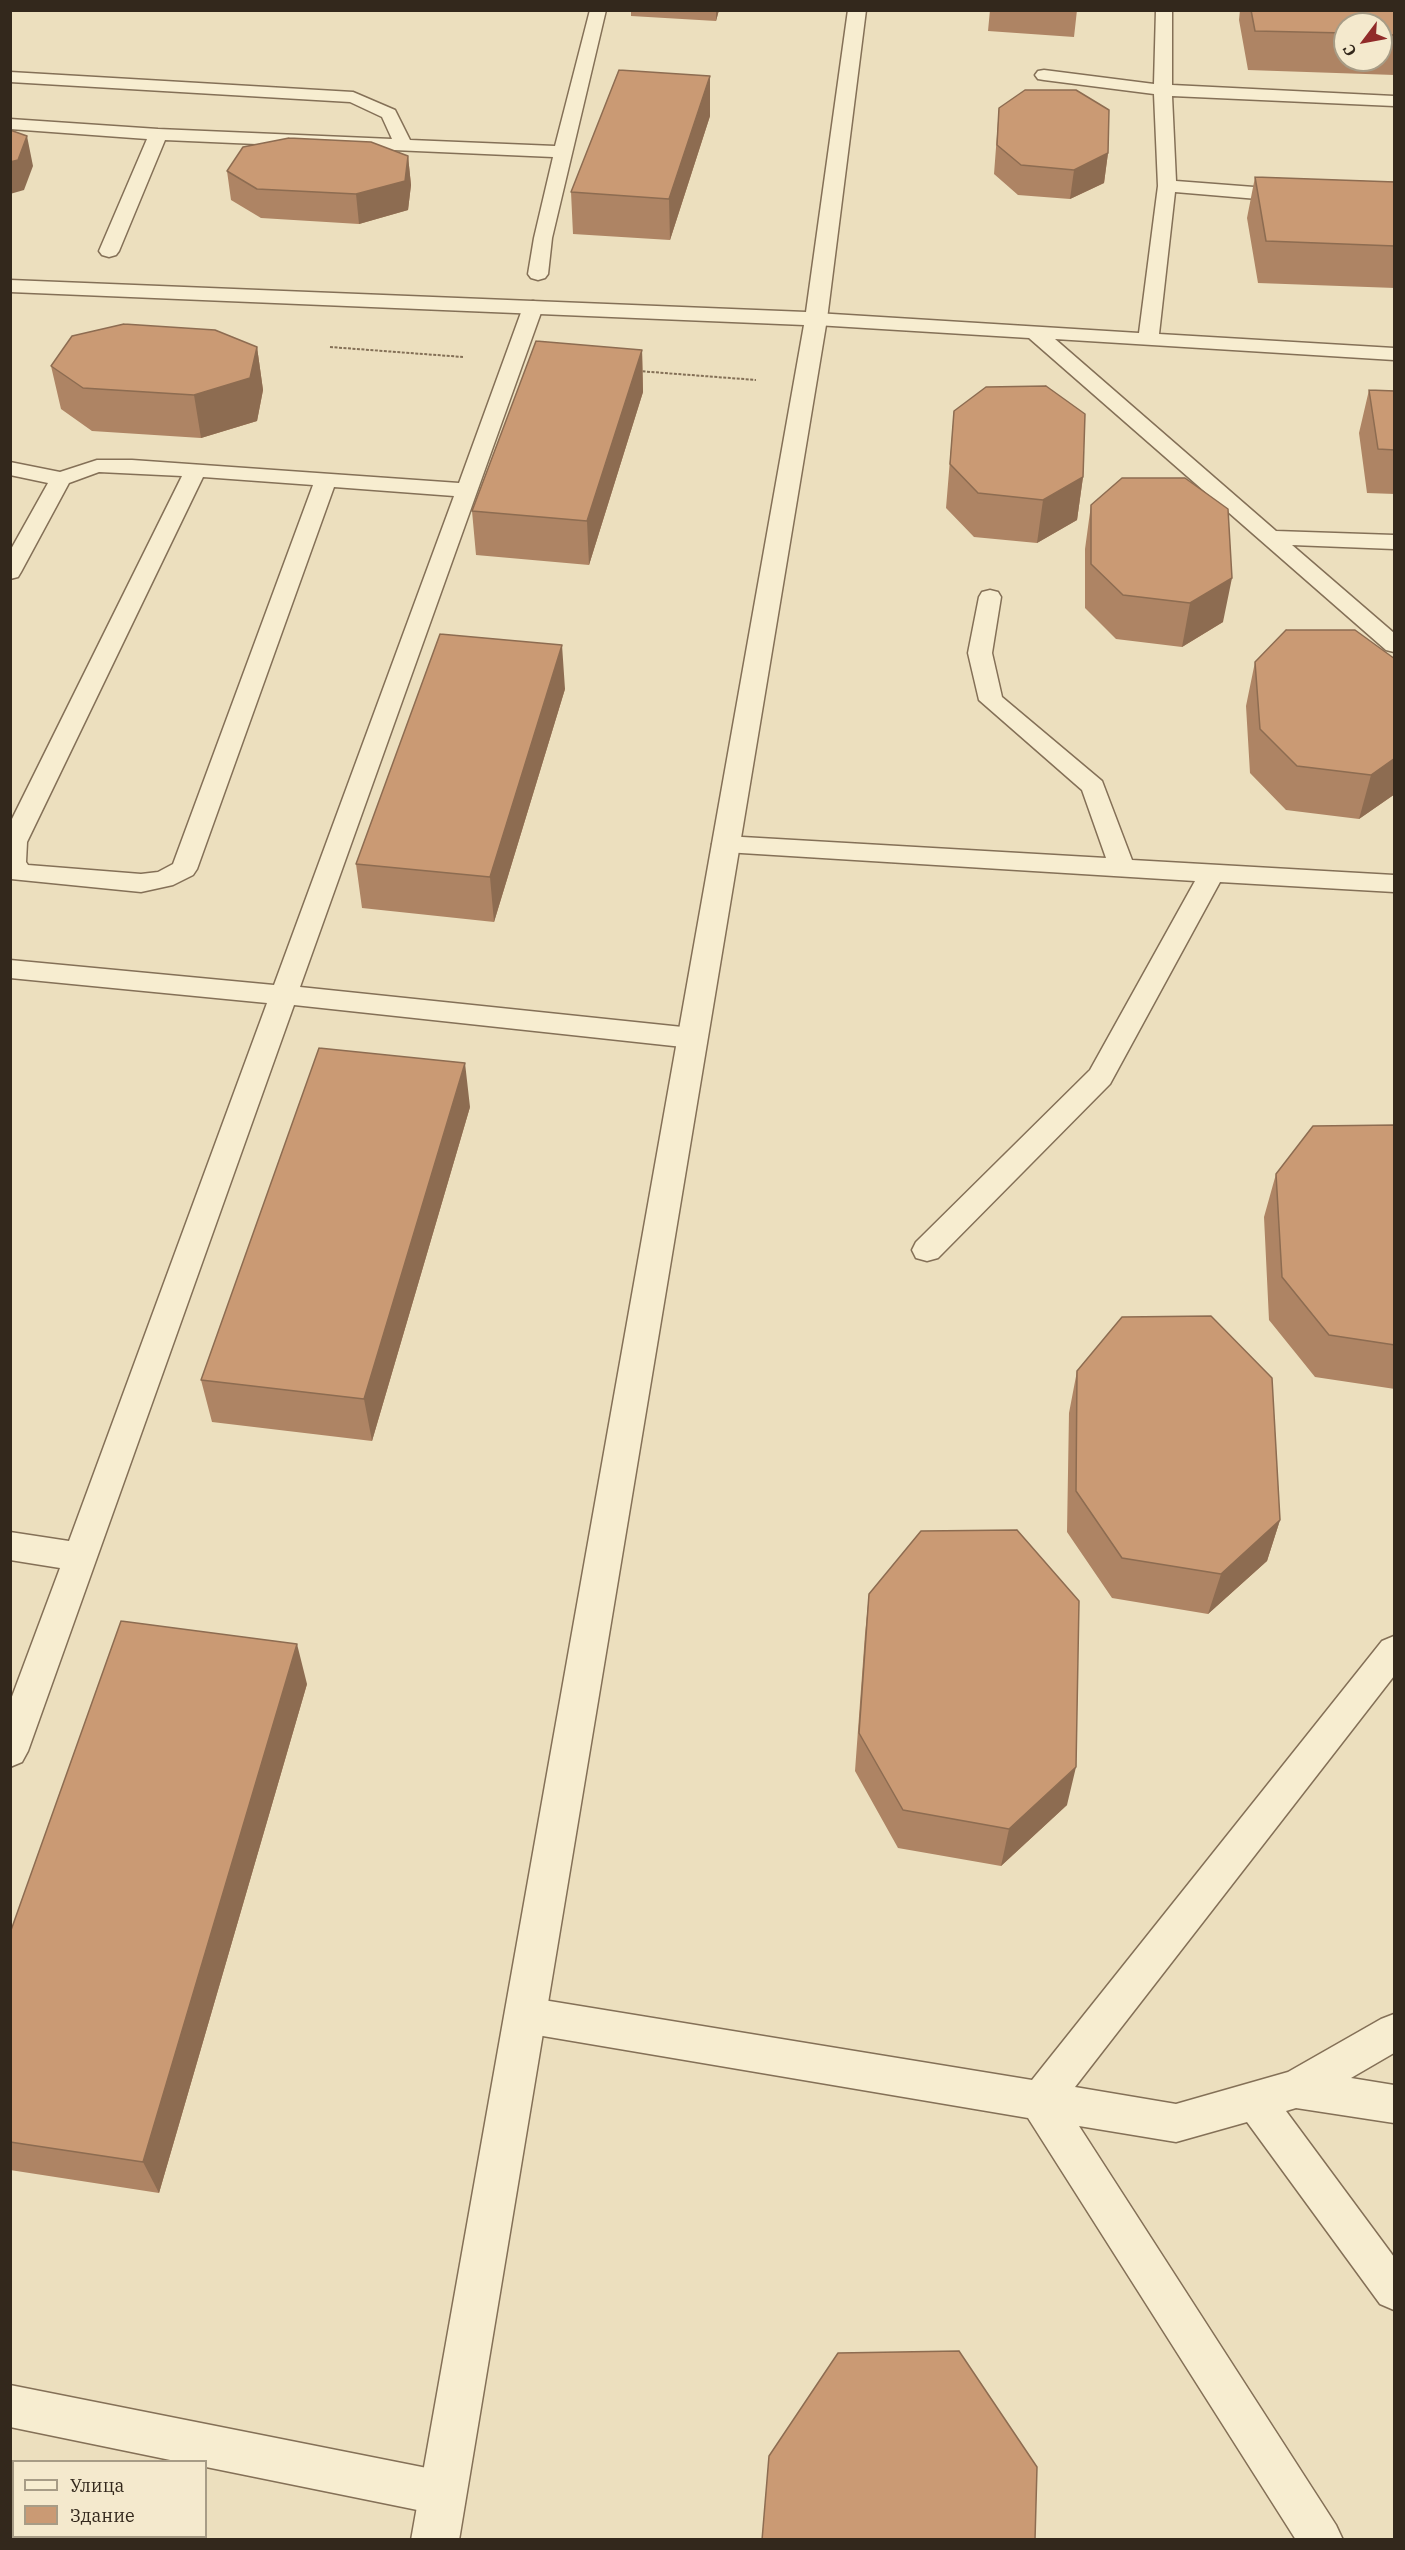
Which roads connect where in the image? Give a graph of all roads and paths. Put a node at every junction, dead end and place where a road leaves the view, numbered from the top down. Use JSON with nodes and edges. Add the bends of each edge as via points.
{"nodes":[{"id":1,"x":598,"y":10,"type":"edge"},
{"id":2,"x":857,"y":10,"type":"edge"},
{"id":3,"x":1164,"y":10,"type":"edge"},
{"id":4,"x":1044,"y":75,"type":"dead end"},
{"id":5,"x":10,"y":77,"type":"edge"},
{"id":6,"x":1163,"y":90,"type":"junction"},
{"id":7,"x":1395,"y":101,"type":"edge"},
{"id":8,"x":10,"y":124,"type":"edge"},
{"id":9,"x":158,"y":134,"type":"junction"},
{"id":10,"x":403,"y":143,"type":"junction"},
{"id":11,"x":563,"y":152,"type":"junction"},
{"id":12,"x":1167,"y":186,"type":"junction"},
{"id":13,"x":1311,"y":198,"type":"edge"},
{"id":14,"x":109,"y":251,"type":"dead end"},
{"id":15,"x":538,"y":274,"type":"dead end"},
{"id":16,"x":10,"y":286,"type":"edge"},
{"id":17,"x":533,"y":307,"type":"junction"},
{"id":18,"x":816,"y":319,"type":"junction"},
{"id":19,"x":1034,"y":332,"type":"junction"},
{"id":20,"x":1148,"y":339,"type":"junction"},
{"id":21,"x":329,"y":347,"type":"dead end"},
{"id":22,"x":1395,"y":354,"type":"edge"},
{"id":23,"x":514,"y":361,"type":"junction"},
{"id":24,"x":630,"y":370,"type":"edge"},
{"id":25,"x":805,"y":384,"type":"junction"},
{"id":26,"x":10,"y":468,"type":"edge"},
{"id":27,"x":195,"y":471,"type":"junction"},
{"id":28,"x":61,"y":479,"type":"junction"},
{"id":29,"x":326,"y":480,"type":"junction"},
{"id":30,"x":467,"y":490,"type":"junction"},
{"id":31,"x":1269,"y":537,"type":"junction"},
{"id":32,"x":1393,"y":543,"type":"edge"},
{"id":33,"x":10,"y":572,"type":"edge"},
{"id":34,"x":990,"y":597,"type":"dead end"},
{"id":35,"x":1395,"y":645,"type":"edge"},
{"id":36,"x":725,"y":844,"type":"junction"},
{"id":37,"x":1122,"y":868,"type":"junction"},
{"id":38,"x":1212,"y":873,"type":"junction"},
{"id":39,"x":1395,"y":884,"type":"edge"},
{"id":40,"x":10,"y":969,"type":"edge"},
{"id":41,"x":285,"y":995,"type":"junction"},
{"id":42,"x":692,"y":1038,"type":"junction"},
{"id":43,"x":927,"y":1250,"type":"dead end"},
{"id":44,"x":10,"y":1546,"type":"edge"},
{"id":45,"x":80,"y":1557,"type":"junction"},
{"id":46,"x":1395,"y":1651,"type":"edge"},
{"id":47,"x":10,"y":1751,"type":"edge"},
{"id":48,"x":525,"y":2015,"type":"junction"},
{"id":49,"x":1395,"y":2032,"type":"edge"},
{"id":50,"x":1296,"y":2089,"type":"junction"},
{"id":51,"x":1254,"y":2100,"type":"junction"},
{"id":52,"x":1041,"y":2101,"type":"junction"},
{"id":53,"x":1395,"y":2104,"type":"edge"},
{"id":54,"x":1395,"y":2290,"type":"edge"},
{"id":55,"x":10,"y":2406,"type":"edge"},
{"id":56,"x":442,"y":2493,"type":"junction"},
{"id":57,"x":435,"y":2540,"type":"edge"},
{"id":58,"x":1321,"y":2540,"type":"edge"}],
"edges":[{"from":1,"to":11,"type":"lane"},
{"from":2,"to":18,"type":"street"},
{"from":3,"to":6,"type":"lane"},
{"from":4,"to":6,"type":"lane"},
{"from":5,"to":10,"type":"lane","via":[[353,97],[389,114]]},
{"from":6,"to":7,"type":"lane"},
{"from":6,"to":12,"type":"lane"},
{"from":8,"to":9,"type":"lane"},
{"from":9,"to":10,"type":"lane"},
{"from":9,"to":14,"type":"lane"},
{"from":10,"to":11,"type":"lane"},
{"from":11,"to":15,"type":"lane"},
{"from":12,"to":13,"type":"lane"},
{"from":12,"to":20,"type":"lane"},
{"from":16,"to":17,"type":"street"},
{"from":17,"to":18,"type":"street"},
{"from":17,"to":23,"type":"lane"},
{"from":18,"to":19,"type":"lane"},
{"from":18,"to":25,"type":"street"},
{"from":19,"to":20,"type":"lane"},
{"from":19,"to":31,"type":"lane"},
{"from":20,"to":22,"type":"lane"},
{"from":21,"to":23,"type":"path"},
{"from":23,"to":30,"type":"lane"},
{"from":24,"to":25,"type":"path"},
{"from":25,"to":36,"type":"street"},
{"from":26,"to":28,"type":"lane"},
{"from":27,"to":28,"type":"lane","via":[[96,466]]},
{"from":27,"to":29,"type":"lane"},
{"from":27,"to":29,"type":"lane","via":[[14,842],[13,863],[20,873],[141,883],[164,879],[184,868]]},
{"from":28,"to":33,"type":"lane"},
{"from":29,"to":30,"type":"lane"},
{"from":30,"to":41,"type":"lane"},
{"from":31,"to":32,"type":"lane"},
{"from":31,"to":35,"type":"lane"},
{"from":34,"to":37,"type":"lane","via":[[980,653],[992,700],[1093,786]]},
{"from":36,"to":37,"type":"lane"},
{"from":36,"to":42,"type":"street"},
{"from":37,"to":38,"type":"lane"},
{"from":38,"to":39,"type":"lane"},
{"from":38,"to":43,"type":"lane","via":[[1100,1077]]},
{"from":40,"to":41,"type":"lane"},
{"from":41,"to":42,"type":"lane"},
{"from":41,"to":45,"type":"lane"},
{"from":42,"to":48,"type":"street"},
{"from":44,"to":45,"type":"lane"},
{"from":45,"to":47,"type":"lane"},
{"from":46,"to":52,"type":"lane"},
{"from":48,"to":52,"type":"lane"},
{"from":48,"to":56,"type":"street"},
{"from":49,"to":50,"type":"lane"},
{"from":50,"to":51,"type":"lane"},
{"from":50,"to":53,"type":"lane"},
{"from":51,"to":52,"type":"lane","via":[[1176,2123]]},
{"from":51,"to":54,"type":"lane"},
{"from":52,"to":58,"type":"lane"},
{"from":55,"to":56,"type":"lane"},
{"from":56,"to":57,"type":"street"}]}
